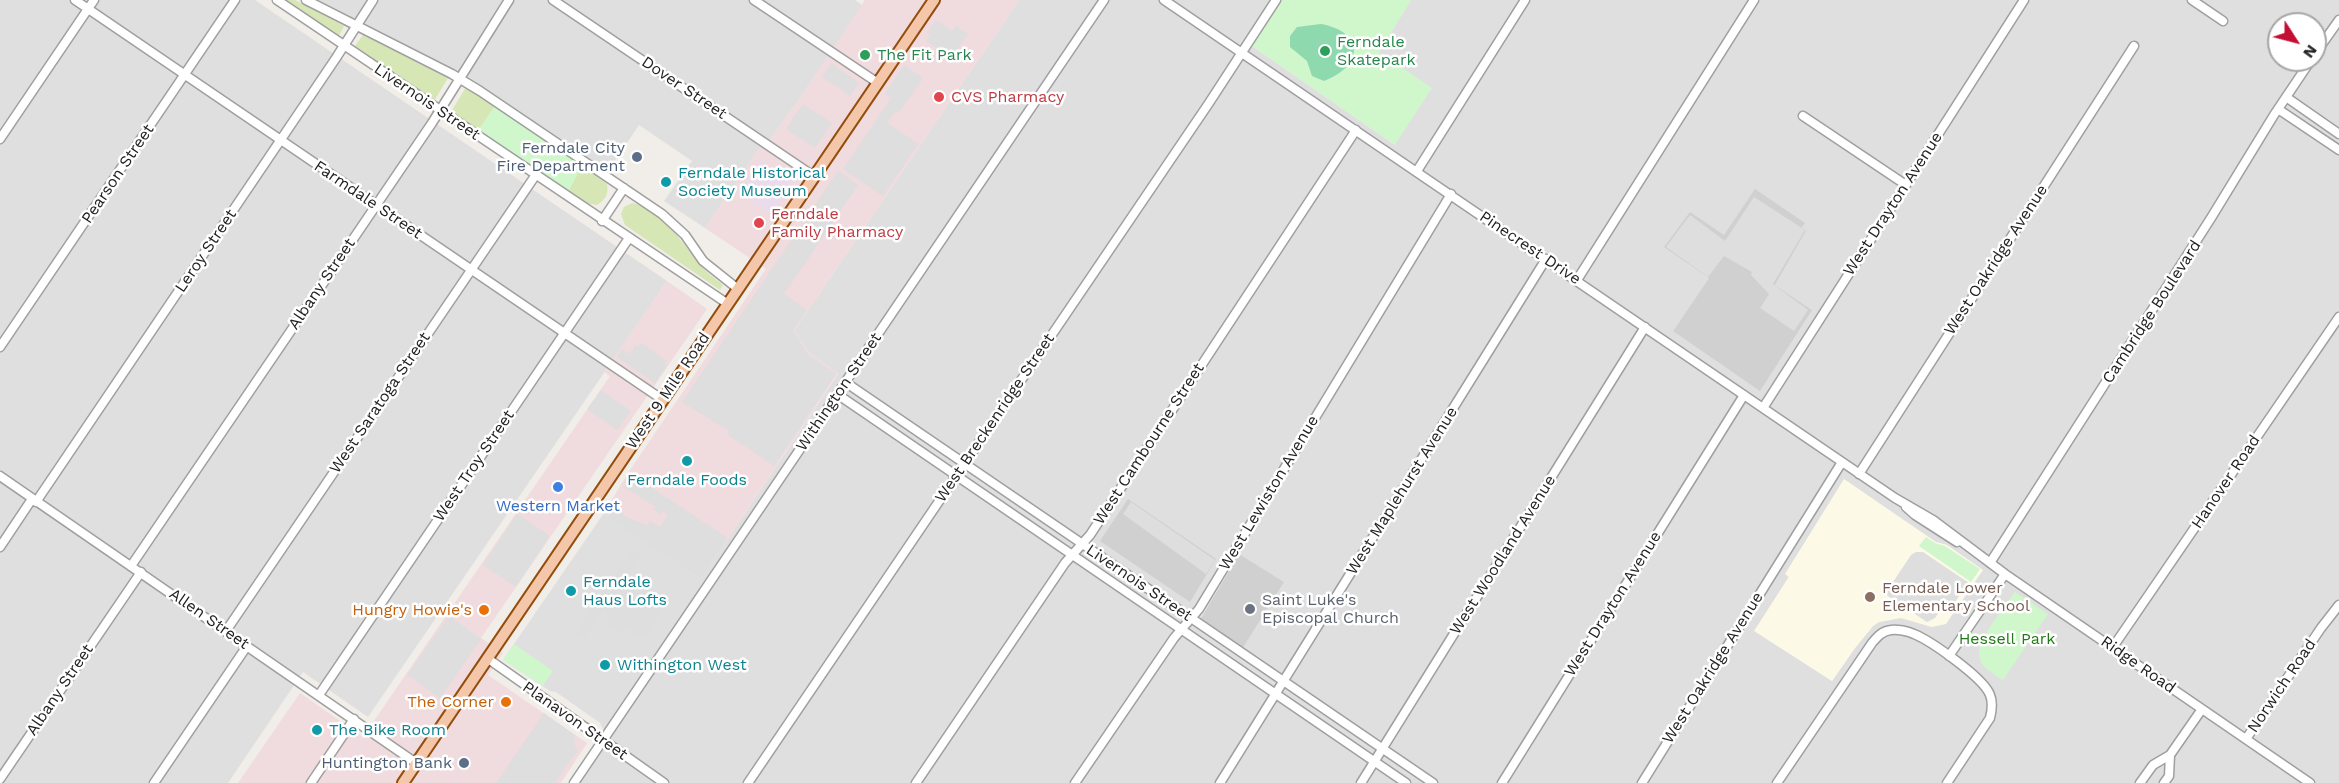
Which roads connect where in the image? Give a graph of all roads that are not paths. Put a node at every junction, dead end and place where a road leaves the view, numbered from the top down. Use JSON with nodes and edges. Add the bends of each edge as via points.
{"nodes":[{"id":1,"x":75,"y":0,"type":"edge"},
{"id":2,"x":94,"y":0,"type":"edge"},
{"id":3,"x":235,"y":0,"type":"edge"},
{"id":4,"x":277,"y":0,"type":"edge"},
{"id":5,"x":306,"y":0,"type":"edge"},
{"id":6,"x":373,"y":0,"type":"edge"},
{"id":7,"x":509,"y":0,"type":"edge"},
{"id":8,"x":553,"y":0,"type":"edge"},
{"id":9,"x":754,"y":0,"type":"edge"},
{"id":10,"x":934,"y":0,"type":"edge"},
{"id":11,"x":1104,"y":0,"type":"edge"},
{"id":12,"x":1164,"y":0,"type":"edge"},
{"id":13,"x":1276,"y":0,"type":"edge"},
{"id":14,"x":1525,"y":0,"type":"edge"},
{"id":15,"x":1754,"y":0,"type":"edge"},
{"id":16,"x":2024,"y":0,"type":"edge"},
{"id":17,"x":2192,"y":0,"type":"edge"},
{"id":18,"x":88,"y":9,"type":"junction"},
{"id":19,"x":2339,"y":20,"type":"edge"},
{"id":20,"x":2223,"y":21,"type":"dead end"},
{"id":21,"x":357,"y":26,"type":"junction"},
{"id":22,"x":2327,"y":37,"type":"edge"},
{"id":23,"x":344,"y":46,"type":"junction"},
{"id":24,"x":2134,"y":46,"type":"dead end"},
{"id":25,"x":1241,"y":52,"type":"junction"},
{"id":26,"x":2303,"y":72,"type":"edge"},
{"id":27,"x":184,"y":75,"type":"junction"},
{"id":28,"x":460,"y":78,"type":"junction"},
{"id":29,"x":878,"y":83,"type":"junction"},
{"id":30,"x":2286,"y":98,"type":"junction"},
{"id":31,"x":2278,"y":109,"type":"junction"},
{"id":32,"x":440,"y":111,"type":"junction"},
{"id":33,"x":1803,"y":116,"type":"dead end"},
{"id":34,"x":1356,"y":130,"type":"junction"},
{"id":35,"x":2339,"y":134,"type":"edge"},
{"id":36,"x":0,"y":139,"type":"edge"},
{"id":37,"x":280,"y":140,"type":"junction"},
{"id":38,"x":2339,"y":150,"type":"edge"},
{"id":39,"x":1417,"y":171,"type":"junction"},
{"id":40,"x":535,"y":176,"type":"junction"},
{"id":41,"x":815,"y":177,"type":"junction"},
{"id":42,"x":1906,"y":185,"type":"junction"},
{"id":43,"x":624,"y":188,"type":"junction"},
{"id":44,"x":1451,"y":194,"type":"junction"},
{"id":45,"x":376,"y":205,"type":"junction"},
{"id":46,"x":603,"y":221,"type":"junction"},
{"id":47,"x":629,"y":238,"type":"junction"},
{"id":48,"x":1546,"y":259,"type":"junction"},
{"id":49,"x":471,"y":270,"type":"junction"},
{"id":50,"x":1576,"y":280,"type":"junction"},
{"id":51,"x":738,"y":289,"type":"junction"},
{"id":52,"x":728,"y":304,"type":"junction"},
{"id":53,"x":2339,"y":317,"type":"edge"},
{"id":54,"x":1645,"y":327,"type":"junction"},
{"id":55,"x":564,"y":332,"type":"junction"},
{"id":56,"x":0,"y":347,"type":"edge"},
{"id":57,"x":845,"y":382,"type":"junction"},
{"id":58,"x":837,"y":394,"type":"junction"},
{"id":59,"x":1744,"y":395,"type":"junction"},
{"id":60,"x":663,"y":400,"type":"junction"},
{"id":61,"x":1763,"y":408,"type":"junction"},
{"id":62,"x":1842,"y":462,"type":"junction"},
{"id":63,"x":964,"y":464,"type":"junction"},
{"id":64,"x":1859,"y":474,"type":"junction"},
{"id":65,"x":0,"y":476,"type":"edge"},
{"id":66,"x":956,"y":476,"type":"junction"},
{"id":67,"x":34,"y":500,"type":"junction"},
{"id":68,"x":1899,"y":501,"type":"joint"},
{"id":69,"x":1082,"y":544,"type":"junction"},
{"id":70,"x":0,"y":547,"type":"edge"},
{"id":71,"x":1072,"y":555,"type":"junction"},
{"id":72,"x":1990,"y":563,"type":"junction"},
{"id":73,"x":131,"y":566,"type":"junction"},
{"id":74,"x":141,"y":572,"type":"junction"},
{"id":75,"x":2005,"y":574,"type":"junction"},
{"id":76,"x":2339,"y":605,"type":"edge"},
{"id":77,"x":1191,"y":618,"type":"junction"},
{"id":78,"x":1181,"y":630,"type":"junction"},
{"id":79,"x":226,"y":631,"type":"junction"},
{"id":80,"x":247,"y":646,"type":"junction"},
{"id":81,"x":2113,"y":647,"type":"junction"},
{"id":82,"x":1949,"y":656,"type":"junction"},
{"id":83,"x":487,"y":658,"type":"junction"},
{"id":84,"x":1283,"y":680,"type":"junction"},
{"id":85,"x":1275,"y":693,"type":"junction"},
{"id":86,"x":319,"y":695,"type":"junction"},
{"id":87,"x":2202,"y":709,"type":"junction"},
{"id":88,"x":354,"y":719,"type":"junction"},
{"id":89,"x":2246,"y":739,"type":"junction"},
{"id":90,"x":602,"y":741,"type":"junction"},
{"id":91,"x":1382,"y":748,"type":"junction"},
{"id":92,"x":2170,"y":755,"type":"junction"},
{"id":93,"x":1374,"y":761,"type":"junction"},
{"id":94,"x":416,"y":763,"type":"junction"},
{"id":95,"x":0,"y":779,"type":"edge"},
{"id":96,"x":154,"y":783,"type":"edge"},
{"id":97,"x":311,"y":783,"type":"edge"},
{"id":98,"x":403,"y":783,"type":"edge"},
{"id":99,"x":574,"y":783,"type":"edge"},
{"id":100,"x":664,"y":783,"type":"edge"},
{"id":101,"x":748,"y":783,"type":"edge"},
{"id":102,"x":916,"y":783,"type":"edge"},
{"id":103,"x":1075,"y":783,"type":"edge"},
{"id":104,"x":1220,"y":783,"type":"edge"},
{"id":105,"x":1360,"y":783,"type":"edge"},
{"id":106,"x":1406,"y":783,"type":"edge"},
{"id":107,"x":1433,"y":783,"type":"edge"},
{"id":108,"x":1502,"y":783,"type":"edge"},
{"id":109,"x":1642,"y":783,"type":"edge"},
{"id":110,"x":1777,"y":783,"type":"edge"},
{"id":111,"x":1947,"y":783,"type":"edge"},
{"id":112,"x":2140,"y":783,"type":"edge"},
{"id":113,"x":2164,"y":783,"type":"edge"},
{"id":114,"x":2310,"y":783,"type":"edge"}],
"edges":[{"from":1,"to":18,"type":"street","name":"Farmdale Street"},
{"from":2,"to":18,"type":"street"},
{"from":3,"to":27,"type":"street","name":"Pearson Street"},
{"from":4,"to":23,"type":"street","name":"Livernois Street"},
{"from":5,"to":21,"type":"street","name":"Livernois Street"},
{"from":6,"to":21,"type":"street","name":"Leroy Street"},
{"from":7,"to":28,"type":"street","name":"Albany Street"},
{"from":8,"to":41,"type":"street","name":"Dover Street"},
{"from":9,"to":29,"type":"street"},
{"from":10,"to":29,"type":"main road","name":"West 9 Mile Road"},
{"from":11,"to":57,"type":"street","name":"Withington Street"},
{"from":12,"to":25,"type":"street","name":"Pinecrest Drive"},
{"from":13,"to":25,"type":"street","name":"West Breckenridge Street"},
{"from":14,"to":39,"type":"street"},
{"from":15,"to":50,"type":"street"},
{"from":16,"to":42,"type":"street","name":"West Drayton Avenue"},
{"from":17,"to":20,"type":"street"},
{"from":18,"to":27,"type":"street","name":"Farmdale Street"},
{"from":18,"to":36,"type":"street"},
{"from":19,"to":22,"type":"street"},
{"from":21,"to":23,"type":"street","name":"Leroy Street"},
{"from":21,"to":28,"type":"street","name":"Livernois Street"},
{"from":23,"to":32,"type":"street","name":"Livernois Street"},
{"from":23,"to":37,"type":"street","name":"Leroy Street"},
{"from":24,"to":64,"type":"street","name":"West Oakridge Avenue"},
{"from":25,"to":34,"type":"street","name":"Pinecrest Drive"},
{"from":25,"to":63,"type":"street","name":"West Breckenridge Street"},
{"from":26,"to":30,"type":"street","name":"Cambridge Boulevard"},
{"from":27,"to":37,"type":"street","name":"Farmdale Street"},
{"from":27,"to":56,"type":"street","name":"Pearson Street"},
{"from":28,"to":32,"type":"street","name":"Albany Street"},
{"from":28,"to":43,"type":"street","name":"Livernois Street"},
{"from":29,"to":41,"type":"main road","name":"West 9 Mile Road"},
{"from":30,"to":31,"type":"street","name":"Cambridge Boulevard"},
{"from":30,"to":35,"type":"street"},
{"from":31,"to":38,"type":"street"},
{"from":31,"to":72,"type":"street","name":"Cambridge Boulevard"},
{"from":32,"to":40,"type":"street","name":"Livernois Street"},
{"from":32,"to":45,"type":"street","name":"Albany Street"},
{"from":33,"to":42,"type":"street"},
{"from":34,"to":39,"type":"street","name":"Pinecrest Drive"},
{"from":34,"to":69,"type":"street","name":"West Cambourne Street"},
{"from":37,"to":45,"type":"street","name":"Farmdale Street"},
{"from":37,"to":67,"type":"street","name":"Leroy Street"},
{"from":39,"to":44,"type":"street","name":"Pinecrest Drive"},
{"from":40,"to":46,"type":"street","name":"Livernois Street"},
{"from":40,"to":49,"type":"street","name":"West Saratoga Street"},
{"from":41,"to":51,"type":"main road","name":"West 9 Mile Road"},
{"from":42,"to":61,"type":"street","name":"West Drayton Avenue"},
{"from":43,"to":46,"type":"street"},
{"from":43,"to":51,"type":"street","name":"Livernois Street","via":[[675,225],[703,261]]},
{"from":44,"to":48,"type":"street","name":"Pinecrest Drive"},
{"from":44,"to":77,"type":"street","name":"West Lewiston Avenue"},
{"from":45,"to":49,"type":"street","name":"Farmdale Street"},
{"from":45,"to":73,"type":"street","name":"Albany Street"},
{"from":46,"to":47,"type":"street","name":"Livernois Street"},
{"from":47,"to":52,"type":"street","name":"Livernois Street"},
{"from":47,"to":55,"type":"street","name":"West Troy Street"},
{"from":48,"to":50,"type":"street","name":"Pinecrest Drive"},
{"from":48,"to":84,"type":"street","name":"West Maplehurst Avenue"},
{"from":49,"to":55,"type":"street","name":"Farmdale Street"},
{"from":49,"to":79,"type":"street","name":"West Saratoga Street"},
{"from":50,"to":54,"type":"street","name":"Pinecrest Drive"},
{"from":51,"to":52,"type":"main road","name":"West 9 Mile Road"},
{"from":52,"to":60,"type":"main road","name":"West 9 Mile Road"},
{"from":53,"to":81,"type":"street","name":"Hanover Road"},
{"from":54,"to":59,"type":"street","name":"Pinecrest Drive"},
{"from":54,"to":91,"type":"street","name":"West Woodland Avenue"},
{"from":55,"to":60,"type":"street","name":"Farmdale Street"},
{"from":55,"to":86,"type":"street","name":"West Troy Street"},
{"from":57,"to":58,"type":"street","name":"Withington Street"},
{"from":57,"to":63,"type":"street","name":"Livernois Street"},
{"from":58,"to":66,"type":"street","name":"Livernois Street"},
{"from":58,"to":90,"type":"street","name":"Withington Street"},
{"from":59,"to":61,"type":"street","name":"Pinecrest Drive"},
{"from":59,"to":108,"type":"street","name":"West Drayton Avenue"},
{"from":60,"to":83,"type":"main road","name":"West 9 Mile Road"},
{"from":61,"to":62,"type":"street","name":"Pinecrest Drive"},
{"from":62,"to":64,"type":"street","name":"Pinecrest Drive"},
{"from":62,"to":109,"type":"street","name":"West Oakridge Avenue"},
{"from":63,"to":66,"type":"street","name":"West Breckenridge Street"},
{"from":63,"to":69,"type":"street","name":"Livernois Street"},
{"from":64,"to":68,"type":"street","name":"Pinecrest Drive"},
{"from":65,"to":67,"type":"street","name":"Allen Street"},
{"from":66,"to":71,"type":"street","name":"Livernois Street"},
{"from":66,"to":101,"type":"street","name":"West Breckenridge Street"},
{"from":67,"to":70,"type":"street","name":"Leroy Street"},
{"from":67,"to":73,"type":"street","name":"Allen Street"},
{"from":68,"to":72,"type":"street","name":"Ridge Road","via":[[1933,520]]},
{"from":69,"to":71,"type":"street","name":"West Cambourne Street"},
{"from":69,"to":77,"type":"street","name":"Livernois Street"},
{"from":71,"to":78,"type":"street","name":"Livernois Street"},
{"from":71,"to":102,"type":"street","name":"West Cambourne Street"},
{"from":72,"to":75,"type":"street","name":"Ridge Road"},
{"from":73,"to":74,"type":"street","name":"Allen Street"},
{"from":74,"to":79,"type":"street","name":"Allen Street"},
{"from":74,"to":95,"type":"street","name":"Albany Street"},
{"from":75,"to":81,"type":"street","name":"Ridge Road"},
{"from":75,"to":82,"type":"street"},
{"from":76,"to":89,"type":"street","name":"Norwich Road"},
{"from":77,"to":78,"type":"street","name":"West Lewiston Avenue"},
{"from":77,"to":84,"type":"street","name":"Livernois Street"},
{"from":78,"to":85,"type":"street","name":"Livernois Street"},
{"from":78,"to":103,"type":"street","name":"West Lewiston Avenue"},
{"from":79,"to":80,"type":"street","name":"Allen Street"},
{"from":80,"to":86,"type":"street","name":"Allen Street"},
{"from":80,"to":96,"type":"street"},
{"from":81,"to":87,"type":"street","name":"Ridge Road"},
{"from":82,"to":110,"type":"street","via":[[1913,633],[1892,630],[1880,634]]},
{"from":82,"to":111,"type":"street","via":[[1988,690],[1992,705],[1984,728]]},
{"from":83,"to":90,"type":"street","name":"Planavon Street"},
{"from":83,"to":94,"type":"main road","name":"West 9 Mile Road"},
{"from":84,"to":85,"type":"street","name":"West Maplehurst Avenue"},
{"from":84,"to":91,"type":"street","name":"Livernois Street"},
{"from":85,"to":93,"type":"street","name":"Livernois Street"},
{"from":85,"to":104,"type":"street","name":"West Maplehurst Avenue"},
{"from":86,"to":88,"type":"street","name":"Allen Street"},
{"from":87,"to":89,"type":"street","name":"Ridge Road"},
{"from":87,"to":92,"type":"street"},
{"from":88,"to":94,"type":"street","name":"Allen Street"},
{"from":88,"to":97,"type":"street"},
{"from":89,"to":114,"type":"street","name":"Ridge Road"},
{"from":90,"to":99,"type":"street","name":"Withington Street"},
{"from":90,"to":100,"type":"street","name":"Planavon Street"},
{"from":91,"to":93,"type":"street","name":"West Woodland Avenue"},
{"from":91,"to":107,"type":"street","name":"Livernois Street"},
{"from":92,"to":112,"type":"street","via":[[2153,765]]},
{"from":92,"to":113,"type":"street","via":[[2169,776]]},
{"from":93,"to":105,"type":"street","name":"West Woodland Avenue"},
{"from":93,"to":106,"type":"street","name":"Livernois Street"},
{"from":94,"to":98,"type":"main road","name":"West 9 Mile Road"}]}
